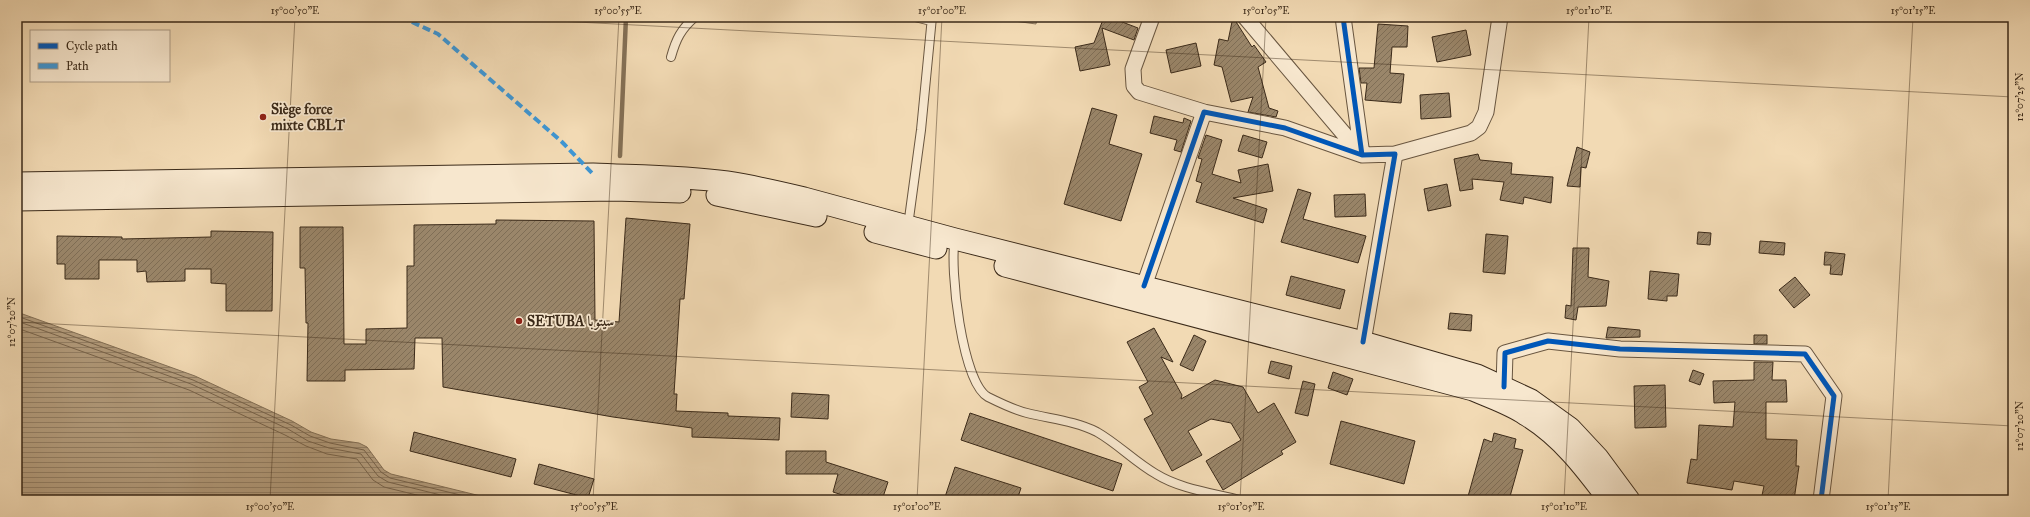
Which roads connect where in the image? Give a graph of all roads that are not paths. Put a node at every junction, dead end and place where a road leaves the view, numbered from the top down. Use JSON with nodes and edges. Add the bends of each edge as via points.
{"nodes":[{"id":1,"x":695,"y":17,"type":"edge"},
{"id":2,"x":915,"y":17,"type":"edge"},
{"id":3,"x":1152,"y":17,"type":"edge"},
{"id":4,"x":1245,"y":17,"type":"edge"},
{"id":5,"x":1342,"y":17,"type":"edge"},
{"id":6,"x":1500,"y":17,"type":"edge"},
{"id":7,"x":931,"y":19,"type":"edge"},
{"id":8,"x":671,"y":57,"type":"dead end"},
{"id":9,"x":1204,"y":112,"type":"junction"},
{"id":10,"x":1396,"y":154,"type":"junction"},
{"id":11,"x":1362,"y":155,"type":"junction"},
{"id":12,"x":17,"y":183,"type":"edge"},
{"id":13,"x":17,"y":200,"type":"edge"},
{"id":14,"x":906,"y":233,"type":"junction"},
{"id":15,"x":953,"y":246,"type":"junction"},
{"id":16,"x":1155,"y":295,"type":"junction"},
{"id":17,"x":1363,"y":342,"type":"junction"},
{"id":18,"x":1504,"y":386,"type":"junction"},
{"id":19,"x":1240,"y":500,"type":"edge"},
{"id":20,"x":1609,"y":500,"type":"edge"},
{"id":21,"x":1629,"y":500,"type":"edge"},
{"id":22,"x":1821,"y":500,"type":"edge"}],
"edges":[{"from":1,"to":8,"type":"lane","via":[[683,27],[675,41]]},
{"from":2,"to":7,"type":"lane"},
{"from":3,"to":9,"type":"street","via":[[1133,69],[1134,86],[1139,92]]},
{"from":4,"to":11,"type":"street"},
{"from":5,"to":11,"type":"street"},
{"from":6,"to":10,"type":"street","via":[[1486,112],[1479,127],[1471,133]]},
{"from":7,"to":14,"type":"lane","via":[[921,130]]},
{"from":9,"to":11,"type":"street","via":[[1285,128]]},
{"from":9,"to":16,"type":"street"},
{"from":10,"to":11,"type":"street"},
{"from":10,"to":17,"type":"street"},
{"from":12,"to":14,"type":"main road","via":[[486,175],[662,176],[760,188]]},
{"from":13,"to":14,"type":"main road","via":[[662,191],[726,196]]},
{"from":14,"to":15,"type":"main road"},
{"from":15,"to":16,"type":"main road"},
{"from":15,"to":19,"type":"lane","via":[[959,320],[970,370],[976,385],[987,397],[1026,413],[1063,420],[1096,432],[1156,474],[1173,482]]},
{"from":16,"to":17,"type":"main road"},
{"from":16,"to":20,"type":"main road","via":[[1473,390],[1526,414],[1544,427],[1566,447]]},
{"from":17,"to":18,"type":"main road","via":[[1477,375]]},
{"from":18,"to":21,"type":"main road","via":[[1570,428],[1598,458]]},
{"from":18,"to":22,"type":"street","via":[[1505,353],[1548,341],[1620,350],[1805,354],[1834,396]]}]}
